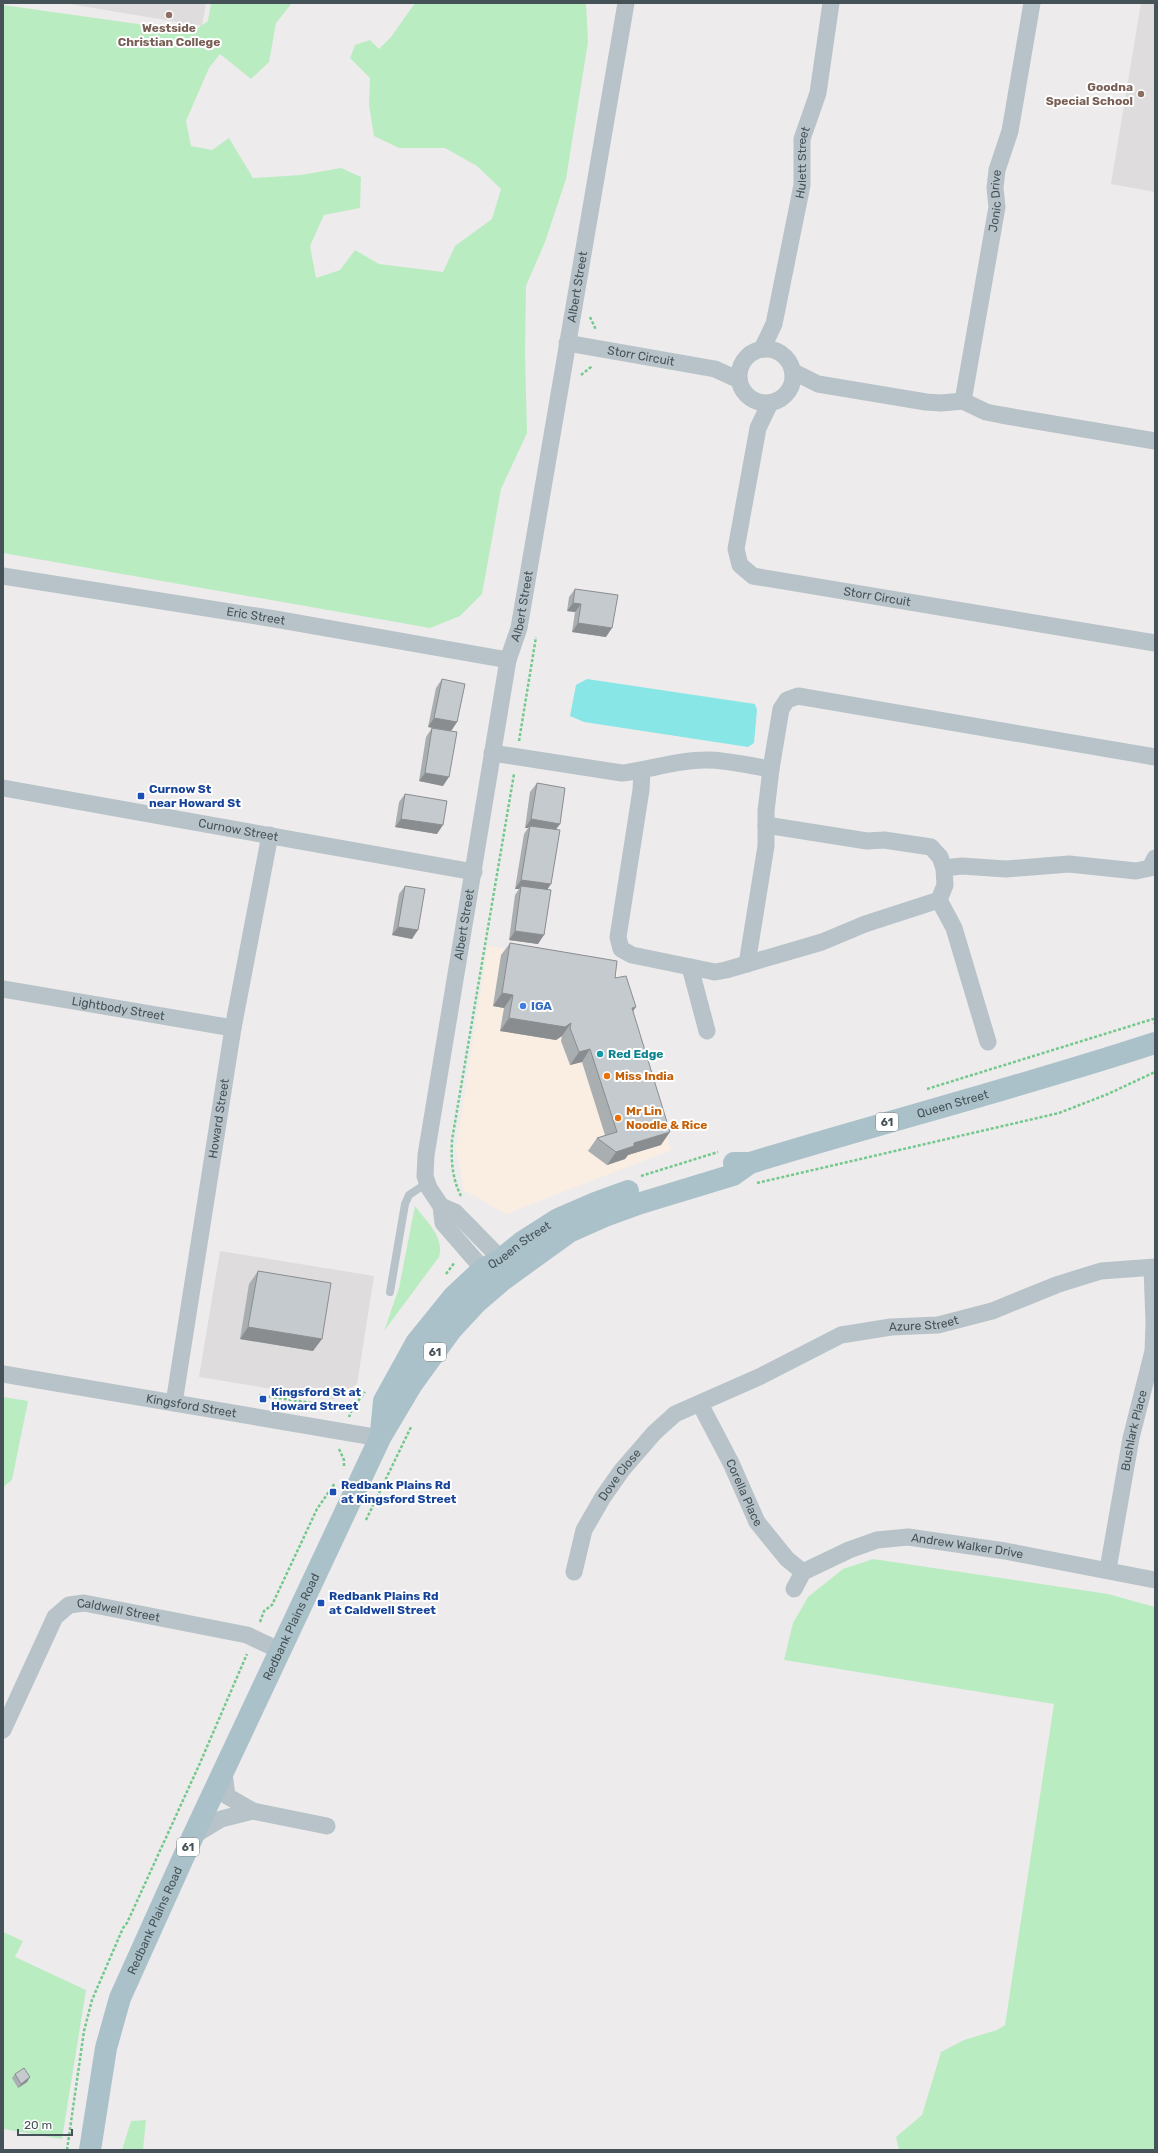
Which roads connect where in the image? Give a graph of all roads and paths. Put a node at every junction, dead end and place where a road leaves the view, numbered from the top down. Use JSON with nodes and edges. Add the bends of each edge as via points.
{"nodes":[{"id":1,"x":626,"y":3,"type":"edge"},
{"id":2,"x":831,"y":3,"type":"edge"},
{"id":3,"x":1032,"y":3,"type":"edge"},
{"id":4,"x":774,"y":324,"type":"junction"},
{"id":5,"x":567,"y":343,"type":"junction"},
{"id":6,"x":762,"y":349,"type":"junction"},
{"id":7,"x":779,"y":352,"type":"junction"},
{"id":8,"x":741,"y":372,"type":"junction"},
{"id":9,"x":794,"y":372,"type":"junction"},
{"id":10,"x":818,"y":384,"type":"junction"},
{"id":11,"x":791,"y":389,"type":"junction"},
{"id":12,"x":753,"y":400,"type":"junction"},
{"id":13,"x":963,"y":401,"type":"junction"},
{"id":14,"x":770,"y":403,"type":"junction"},
{"id":15,"x":758,"y":428,"type":"junction"},
{"id":16,"x":1155,"y":441,"type":"edge"},
{"id":17,"x":3,"y":576,"type":"edge"},
{"id":18,"x":1155,"y":643,"type":"edge"},
{"id":19,"x":508,"y":660,"type":"junction"},
{"id":20,"x":492,"y":752,"type":"junction"},
{"id":21,"x":1155,"y":757,"type":"edge"},
{"id":22,"x":771,"y":769,"type":"junction"},
{"id":23,"x":642,"y":771,"type":"junction"},
{"id":24,"x":3,"y":788,"type":"edge"},
{"id":25,"x":766,"y":825,"type":"junction"},
{"id":26,"x":270,"y":835,"type":"junction"},
{"id":27,"x":1155,"y":858,"type":"edge"},
{"id":28,"x":944,"y":868,"type":"junction"},
{"id":29,"x":474,"y":872,"type":"junction"},
{"id":30,"x":939,"y":900,"type":"junction"},
{"id":31,"x":747,"y":964,"type":"junction"},
{"id":32,"x":690,"y":967,"type":"junction"},
{"id":33,"x":3,"y":989,"type":"edge"},
{"id":34,"x":233,"y":1028,"type":"junction"},
{"id":35,"x":708,"y":1031,"type":"dead end"},
{"id":36,"x":988,"y":1042,"type":"dead end"},
{"id":37,"x":1154,"y":1045,"type":"edge"},
{"id":38,"x":1155,"y":1072,"type":"edge"},
{"id":39,"x":427,"y":1183,"type":"junction"},
{"id":40,"x":752,"y":1184,"type":"dead end"},
{"id":41,"x":1154,"y":1268,"type":"edge"},
{"id":42,"x":496,"y":1269,"type":"junction"},
{"id":43,"x":390,"y":1292,"type":"dead end"},
{"id":44,"x":3,"y":1374,"type":"edge"},
{"id":45,"x":259,"y":1396,"type":"dead end"},
{"id":46,"x":174,"y":1403,"type":"junction"},
{"id":47,"x":700,"y":1404,"type":"junction"},
{"id":48,"x":412,"y":1425,"type":"dead end"},
{"id":49,"x":344,"y":1431,"type":"junction"},
{"id":50,"x":380,"y":1438,"type":"junction"},
{"id":51,"x":343,"y":1472,"type":"dead end"},
{"id":52,"x":339,"y":1478,"type":"dead end"},
{"id":53,"x":364,"y":1522,"type":"dead end"},
{"id":54,"x":327,"y":1551,"type":"joint"},
{"id":55,"x":1108,"y":1569,"type":"junction"},
{"id":56,"x":574,"y":1572,"type":"dead end"},
{"id":57,"x":803,"y":1572,"type":"junction"},
{"id":58,"x":1155,"y":1580,"type":"edge"},
{"id":59,"x":794,"y":1589,"type":"dead end"},
{"id":60,"x":253,"y":1638,"type":"junction"},
{"id":61,"x":282,"y":1651,"type":"junction"},
{"id":62,"x":3,"y":1730,"type":"edge"},
{"id":63,"x":224,"y":1773,"type":"junction"},
{"id":64,"x":253,"y":1811,"type":"junction"},
{"id":65,"x":327,"y":1826,"type":"dead end"},
{"id":66,"x":193,"y":1836,"type":"junction"},
{"id":67,"x":67,"y":2150,"type":"edge"},
{"id":68,"x":90,"y":2150,"type":"edge"}],
"edges":[{"from":1,"to":5,"type":"street","name":"Albert Street"},
{"from":2,"to":4,"type":"street","name":"Hulett Street","via":[[818,93],[802,139],[802,185]]},
{"from":3,"to":13,"type":"street","name":"Jonic Drive","via":[[1010,131],[997,170],[997,207]]},
{"from":4,"to":6,"type":"street"},
{"from":4,"to":7,"type":"street"},
{"from":5,"to":8,"type":"street","name":"Storr Circuit","via":[[715,370]]},
{"from":5,"to":19,"type":"street","name":"Albert Street","via":[[519,628]]},
{"from":6,"to":7,"type":"street"},
{"from":6,"to":8,"type":"street","via":[[747,357]]},
{"from":7,"to":9,"type":"street","via":[[786,357]]},
{"from":8,"to":12,"type":"street","via":[[742,388]]},
{"from":9,"to":10,"type":"street"},
{"from":9,"to":11,"type":"street"},
{"from":10,"to":11,"type":"street"},
{"from":10,"to":13,"type":"street","via":[[941,404]]},
{"from":11,"to":14,"type":"street","via":[[782,398]]},
{"from":12,"to":14,"type":"street"},
{"from":12,"to":15,"type":"street"},
{"from":13,"to":16,"type":"street","via":[[994,414]]},
{"from":14,"to":15,"type":"street"},
{"from":15,"to":18,"type":"street","name":"Storr Circuit","via":[[736,549],[740,566],[753,576]]},
{"from":17,"to":19,"type":"street","name":"Eric Street"},
{"from":19,"to":20,"type":"street","name":"Albert Street"},
{"from":20,"to":23,"type":"street","via":[[622,773]]},
{"from":20,"to":29,"type":"street","name":"Albert Street"},
{"from":21,"to":22,"type":"street","via":[[798,696],[788,700],[781,709]]},
{"from":22,"to":23,"type":"street","via":[[705,759],[658,765]]},
{"from":22,"to":25,"type":"street"},
{"from":23,"to":32,"type":"street","via":[[618,937],[621,949],[632,955]]},
{"from":24,"to":26,"type":"street","name":"Curnow Street"},
{"from":25,"to":28,"type":"street","via":[[867,841],[884,840],[931,847],[940,857]]},
{"from":25,"to":31,"type":"street","via":[[766,846]]},
{"from":26,"to":29,"type":"street","name":"Curnow Street"},
{"from":26,"to":34,"type":"street","name":"Howard Street"},
{"from":27,"to":28,"type":"street","via":[[1150,868],[1136,871],[1069,864],[1006,869],[962,866]]},
{"from":28,"to":30,"type":"street","via":[[945,885]]},
{"from":29,"to":39,"type":"street","name":"Albert Street","via":[[426,1155]]},
{"from":30,"to":31,"type":"street","via":[[865,924],[822,942]]},
{"from":30,"to":36,"type":"street","via":[[954,928]]},
{"from":31,"to":32,"type":"street","via":[[715,972]]},
{"from":32,"to":35,"type":"street"},
{"from":33,"to":34,"type":"street","name":"Lightbody Street"},
{"from":34,"to":46,"type":"street","name":"Howard Street"},
{"from":37,"to":42,"type":"main road","name":"Queen Street","number":"61","via":[[862,1128],[750,1163],[733,1175],[605,1216]]},
{"from":38,"to":40,"type":"path","via":[[1059,1113]]},
{"from":39,"to":42,"type":"street","name":"Albert Street","via":[[441,1206],[443,1223]]},
{"from":39,"to":43,"type":"lane","via":[[409,1195],[405,1204]]},
{"from":41,"to":47,"type":"street","name":"Azure Street","via":[[1101,1271],[1056,1285],[992,1311],[938,1325],[891,1326],[841,1335]]},
{"from":41,"to":55,"type":"street","name":"Bushlark Place","via":[[1153,1351],[1131,1438]]},
{"from":42,"to":50,"type":"main road","name":"Queen Street","number":"61","via":[[454,1296],[416,1343],[384,1401]]},
{"from":44,"to":46,"type":"street","name":"Kingsford Street"},
{"from":45,"to":49,"type":"path","via":[[352,1409]]},
{"from":46,"to":49,"type":"street","name":"Kingsford Street"},
{"from":47,"to":56,"type":"street","name":"Dove Close","via":[[675,1414],[654,1433],[622,1470],[602,1497],[584,1530]]},
{"from":47,"to":57,"type":"street","name":"Corella Place","via":[[731,1463],[757,1522],[788,1559]]},
{"from":48,"to":53,"type":"path"},
{"from":49,"to":50,"type":"street","name":"Kingsford Street"},
{"from":49,"to":51,"type":"path","via":[[337,1444],[344,1460]]},
{"from":50,"to":54,"type":"main road","name":"Queen Street","number":"61"},
{"from":52,"to":60,"type":"path","via":[[317,1508],[272,1605],[264,1612]]},
{"from":54,"to":61,"type":"main road","name":"Redbank Plains Road","number":"61"},
{"from":55,"to":57,"type":"street","name":"Andrew Walker Drive","via":[[1005,1551],[908,1538],[877,1540]]},
{"from":55,"to":58,"type":"street","name":"Andrew Walker Drive"},
{"from":57,"to":59,"type":"street"},
{"from":60,"to":61,"type":"street","name":"Caldwell Street"},
{"from":60,"to":62,"type":"street","name":"Caldwell Street","via":[[84,1603],[69,1605],[55,1617]]},
{"from":60,"to":67,"type":"path","via":[[204,1756],[92,2000],[84,2031]]},
{"from":61,"to":63,"type":"main road","name":"Redbank Plains Road","number":"61"},
{"from":63,"to":64,"type":"street","via":[[227,1796]]},
{"from":63,"to":66,"type":"main road","name":"Redbank Plains Road","number":"61"},
{"from":64,"to":65,"type":"street"},
{"from":64,"to":66,"type":"street","via":[[221,1819]]},
{"from":66,"to":68,"type":"main road","name":"Redbank Plains Road","number":"61","via":[[120,1998],[106,2048]]}]}
